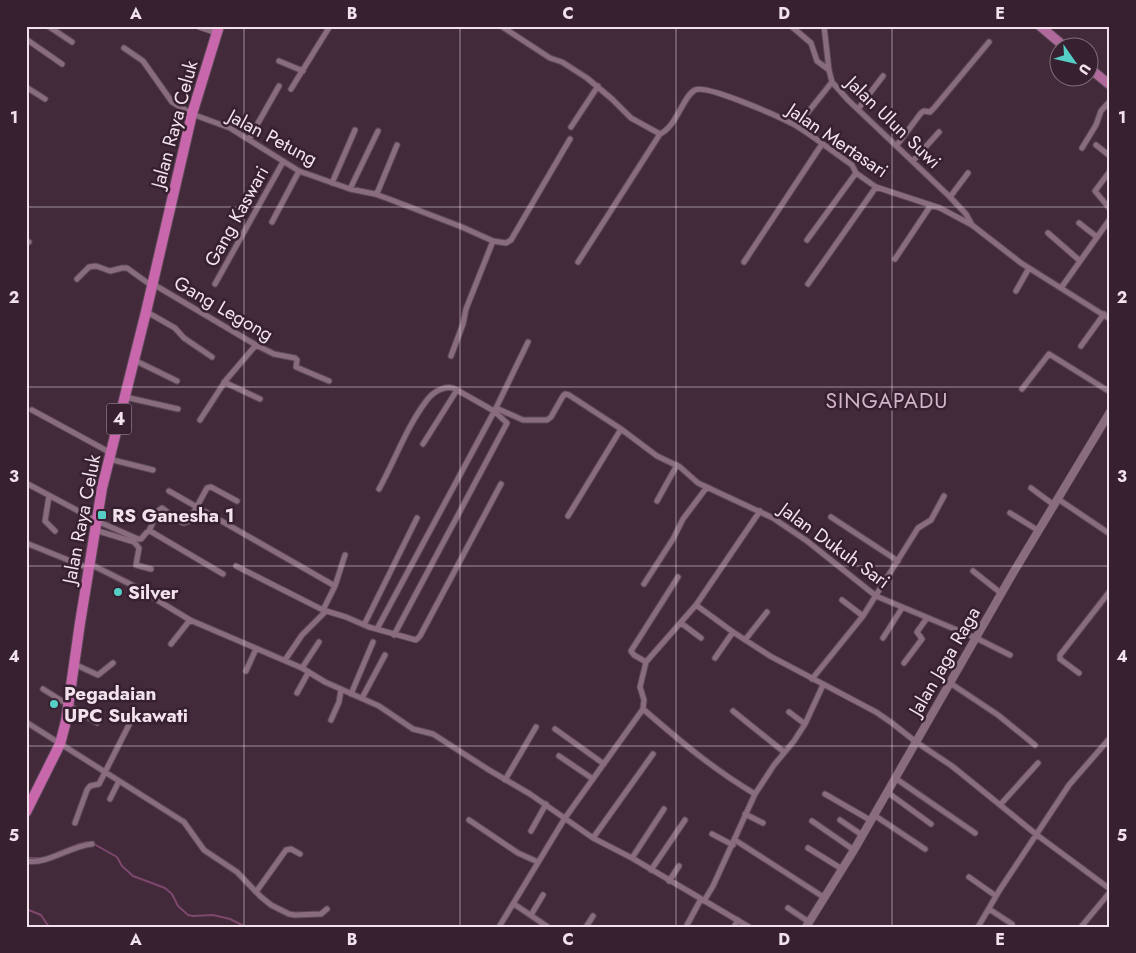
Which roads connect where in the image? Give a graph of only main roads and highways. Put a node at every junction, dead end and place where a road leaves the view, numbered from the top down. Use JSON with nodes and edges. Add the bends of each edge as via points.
{"nodes":[{"id":1,"x":1040,"y":26,"type":"edge"},
{"id":2,"x":219,"y":29,"type":"edge"},
{"id":3,"x":1054,"y":38,"type":"edge"},
{"id":4,"x":1098,"y":74,"type":"edge"},
{"id":5,"x":1109,"y":82,"type":"edge"},
{"id":6,"x":26,"y":812,"type":"edge"}],
"edges":[{"from":1,"to":3,"type":"main road"},
{"from":2,"to":6,"type":"highway","name":"Jalan Raya Celuk","number":"4","via":[[192,114],[110,456],[60,744]]},
{"from":4,"to":5,"type":"main road"}]}
